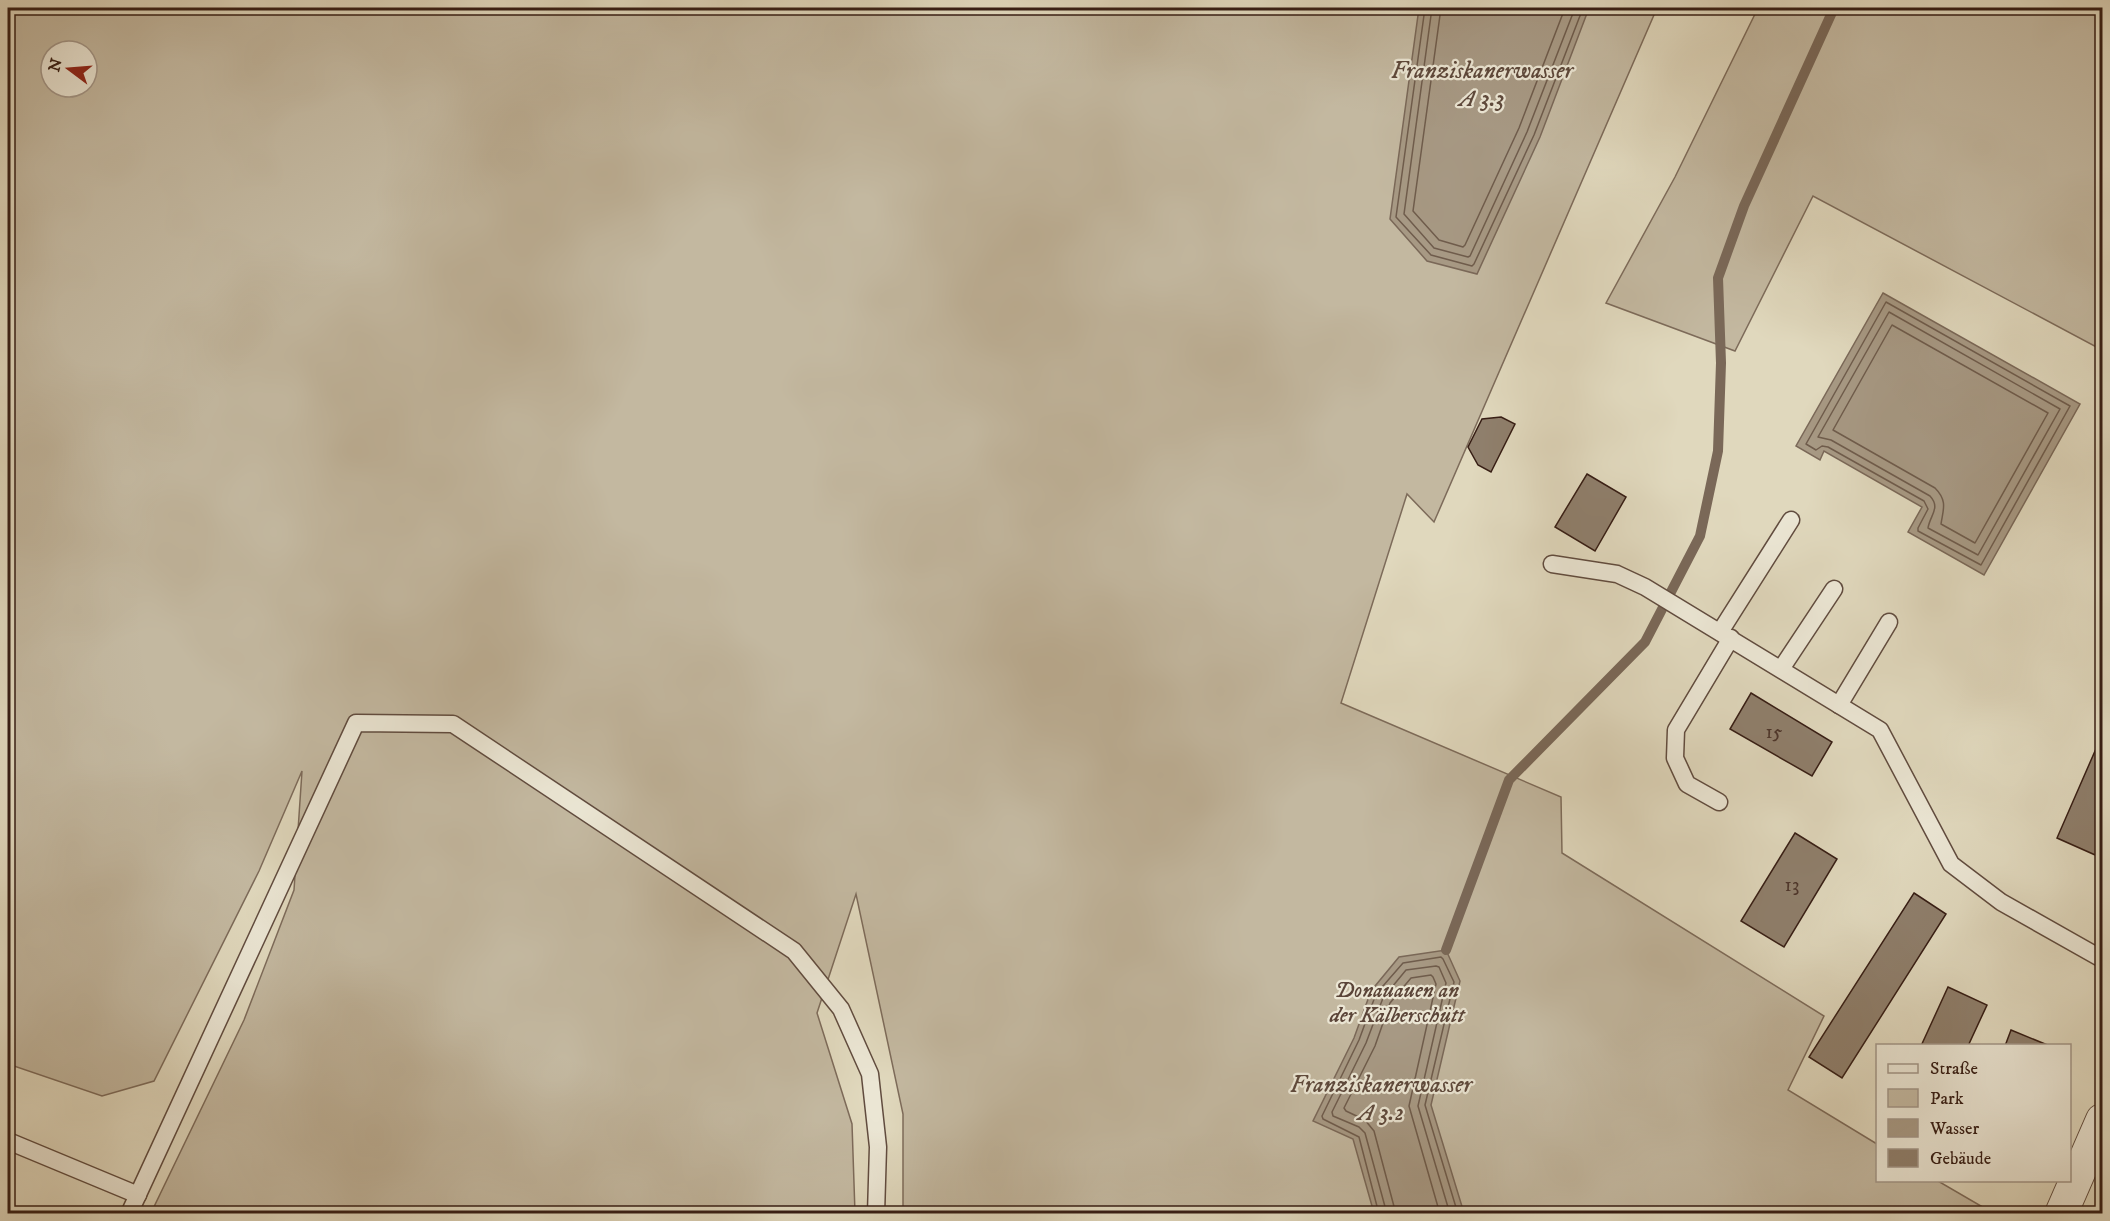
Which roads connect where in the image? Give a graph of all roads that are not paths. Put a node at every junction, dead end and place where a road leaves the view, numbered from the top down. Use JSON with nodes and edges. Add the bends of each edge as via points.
{"nodes":[{"id":1,"x":1791,"y":520,"type":"dead end"},
{"id":2,"x":1552,"y":564,"type":"dead end"},
{"id":3,"x":1834,"y":590,"type":"dead end"},
{"id":4,"x":1889,"y":622,"type":"dead end"},
{"id":5,"x":1725,"y":635,"type":"junction"},
{"id":6,"x":1781,"y":669,"type":"junction"},
{"id":7,"x":1839,"y":705,"type":"junction"},
{"id":8,"x":1719,"y":802,"type":"dead end"},
{"id":9,"x":2103,"y":959,"type":"edge"},
{"id":10,"x":2103,"y":1120,"type":"edge"},
{"id":11,"x":8,"y":1141,"type":"edge"},
{"id":12,"x":138,"y":1195,"type":"junction"},
{"id":13,"x":129,"y":1214,"type":"edge"},
{"id":14,"x":876,"y":1214,"type":"edge"},
{"id":15,"x":2061,"y":1214,"type":"edge"}],
"edges":[{"from":1,"to":5,"type":"lane"},
{"from":2,"to":5,"type":"lane","via":[[1617,574]]},
{"from":3,"to":6,"type":"lane"},
{"from":4,"to":7,"type":"lane"},
{"from":5,"to":6,"type":"lane"},
{"from":5,"to":8,"type":"lane","via":[[1676,730],[1675,758],[1687,784]]},
{"from":6,"to":7,"type":"lane"},
{"from":7,"to":9,"type":"lane","via":[[1880,730],[1951,864],[2001,903]]},
{"from":10,"to":15,"type":"street"},
{"from":11,"to":12,"type":"lane"},
{"from":12,"to":13,"type":"lane"},
{"from":12,"to":14,"type":"lane","via":[[356,723],[453,724],[794,951],[841,1009],[870,1074],[878,1147]]}]}
